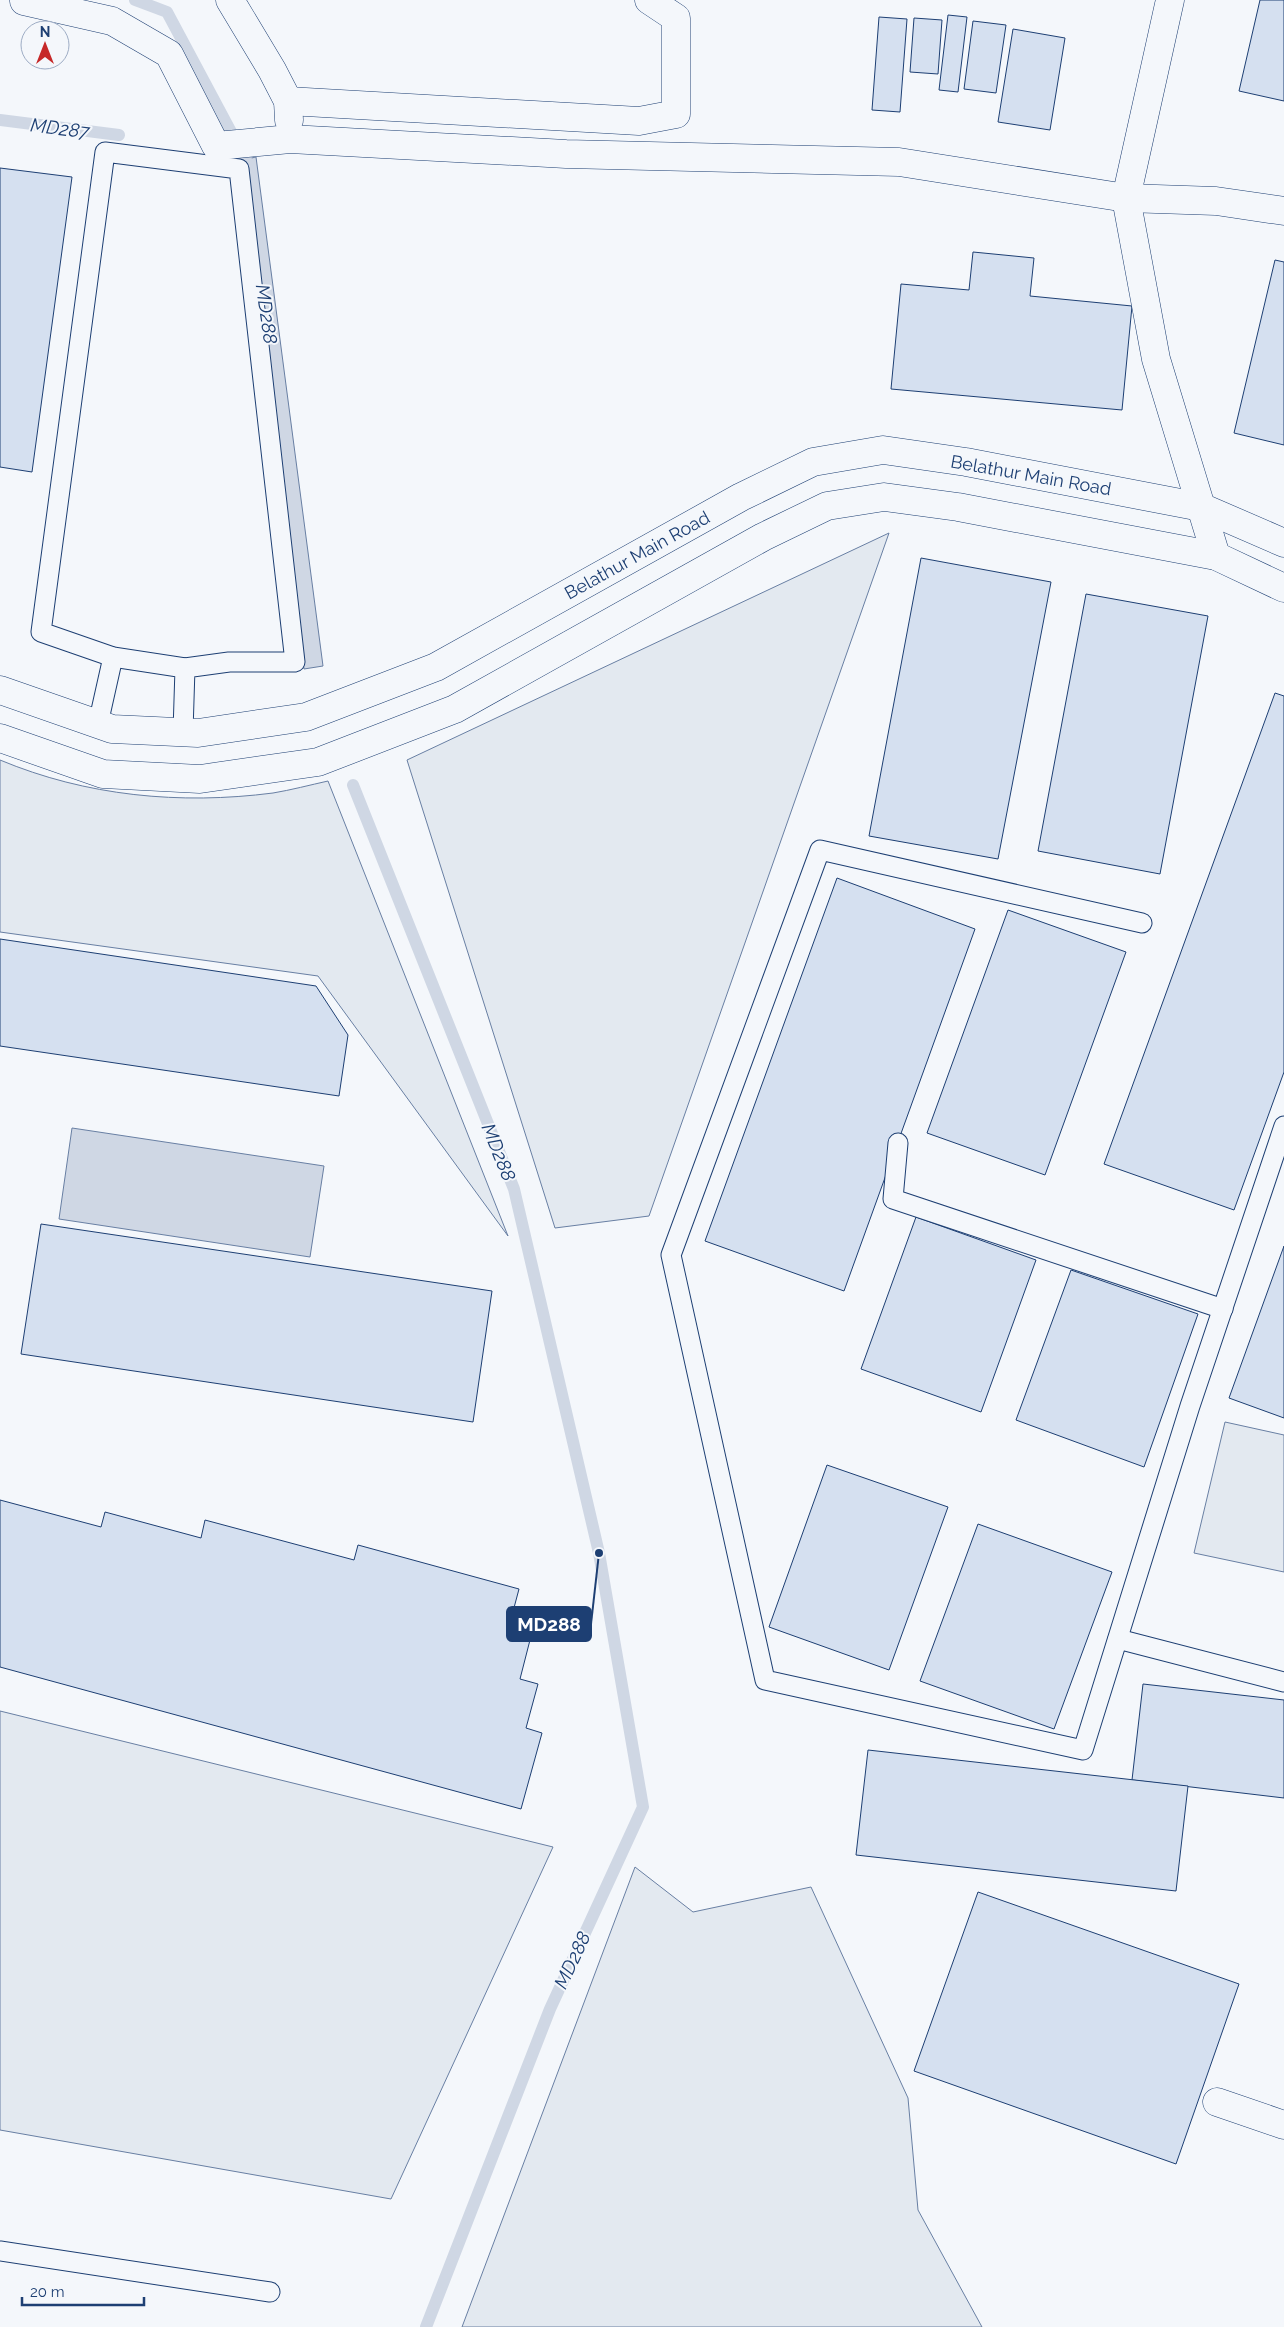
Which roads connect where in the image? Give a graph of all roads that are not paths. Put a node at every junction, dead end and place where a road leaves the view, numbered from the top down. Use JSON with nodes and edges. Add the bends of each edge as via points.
{"nodes":[{"id":1,"x":22,"y":0,"type":"edge"},
{"id":2,"x":230,"y":0,"type":"edge"},
{"id":3,"x":649,"y":0,"type":"edge"},
{"id":4,"x":1170,"y":0,"type":"edge"},
{"id":5,"x":288,"y":101,"type":"junction"},
{"id":6,"x":290,"y":140,"type":"junction"},
{"id":7,"x":1126,"y":198,"type":"junction"},
{"id":8,"x":1284,"y":211,"type":"edge"},
{"id":9,"x":1201,"y":507,"type":"junction"},
{"id":10,"x":1284,"y":543,"type":"edge"},
{"id":11,"x":1216,"y":556,"type":"junction"},
{"id":12,"x":1284,"y":588,"type":"edge"},
{"id":13,"x":113,"y":657,"type":"junction"},
{"id":14,"x":185,"y":668,"type":"junction"},
{"id":15,"x":0,"y":690,"type":"edge"},
{"id":16,"x":98,"y":724,"type":"junction"},
{"id":17,"x":183,"y":732,"type":"junction"},
{"id":18,"x":0,"y":738,"type":"edge"},
{"id":19,"x":1142,"y":922,"type":"dead end"},
{"id":20,"x":1284,"y":1126,"type":"edge"},
{"id":21,"x":898,"y":1143,"type":"dead end"},
{"id":22,"x":1223,"y":1309,"type":"junction"},
{"id":23,"x":1118,"y":1639,"type":"junction"},
{"id":24,"x":1284,"y":1682,"type":"edge"},
{"id":25,"x":1217,"y":2102,"type":"dead end"},
{"id":26,"x":1284,"y":2125,"type":"edge"},
{"id":27,"x":0,"y":2251,"type":"edge"},
{"id":28,"x":270,"y":2292,"type":"dead end"}],
"edges":[{"from":1,"to":6,"type":"street","via":[[112,21],[169,54],[216,146]]},
{"from":2,"to":5,"type":"street"},
{"from":3,"to":5,"type":"street","via":[[676,18],[676,114],[639,121]]},
{"from":4,"to":7,"type":"street"},
{"from":5,"to":6,"type":"street"},
{"from":6,"to":7,"type":"street","via":[[566,154],[899,162]]},
{"from":7,"to":8,"type":"street","via":[[1216,201]]},
{"from":7,"to":9,"type":"street","via":[[1156,359]]},
{"from":9,"to":10,"type":"street","name":"Belathur Main Road"},
{"from":9,"to":11,"type":"street"},
{"from":9,"to":17,"type":"street","name":"Belathur Main Road","via":[[966,462],[883,450],[813,462],[741,497],[436,667],[312,715],[198,733]]},
{"from":11,"to":12,"type":"street"},
{"from":11,"to":18,"type":"street","via":[[958,507],[884,497],[827,506],[763,538],[455,709],[318,762],[200,778],[103,774]]},
{"from":13,"to":14,"type":"lane"},
{"from":13,"to":14,"type":"lane","via":[[41,632],[105,152],[239,169],[295,662],[228,662]]},
{"from":13,"to":16,"type":"lane"},
{"from":14,"to":17,"type":"lane"},
{"from":15,"to":16,"type":"street","name":"Belathur Main Road"},
{"from":16,"to":17,"type":"street","name":"Belathur Main Road","via":[[112,729]]},
{"from":19,"to":23,"type":"lane","via":[[820,850],[671,1255],[765,1680],[1083,1750]]},
{"from":20,"to":22,"type":"lane"},
{"from":21,"to":22,"type":"lane","via":[[892,1199]]},
{"from":22,"to":23,"type":"lane"},
{"from":23,"to":24,"type":"lane"},
{"from":25,"to":26,"type":"street"},
{"from":27,"to":28,"type":"lane"}]}
